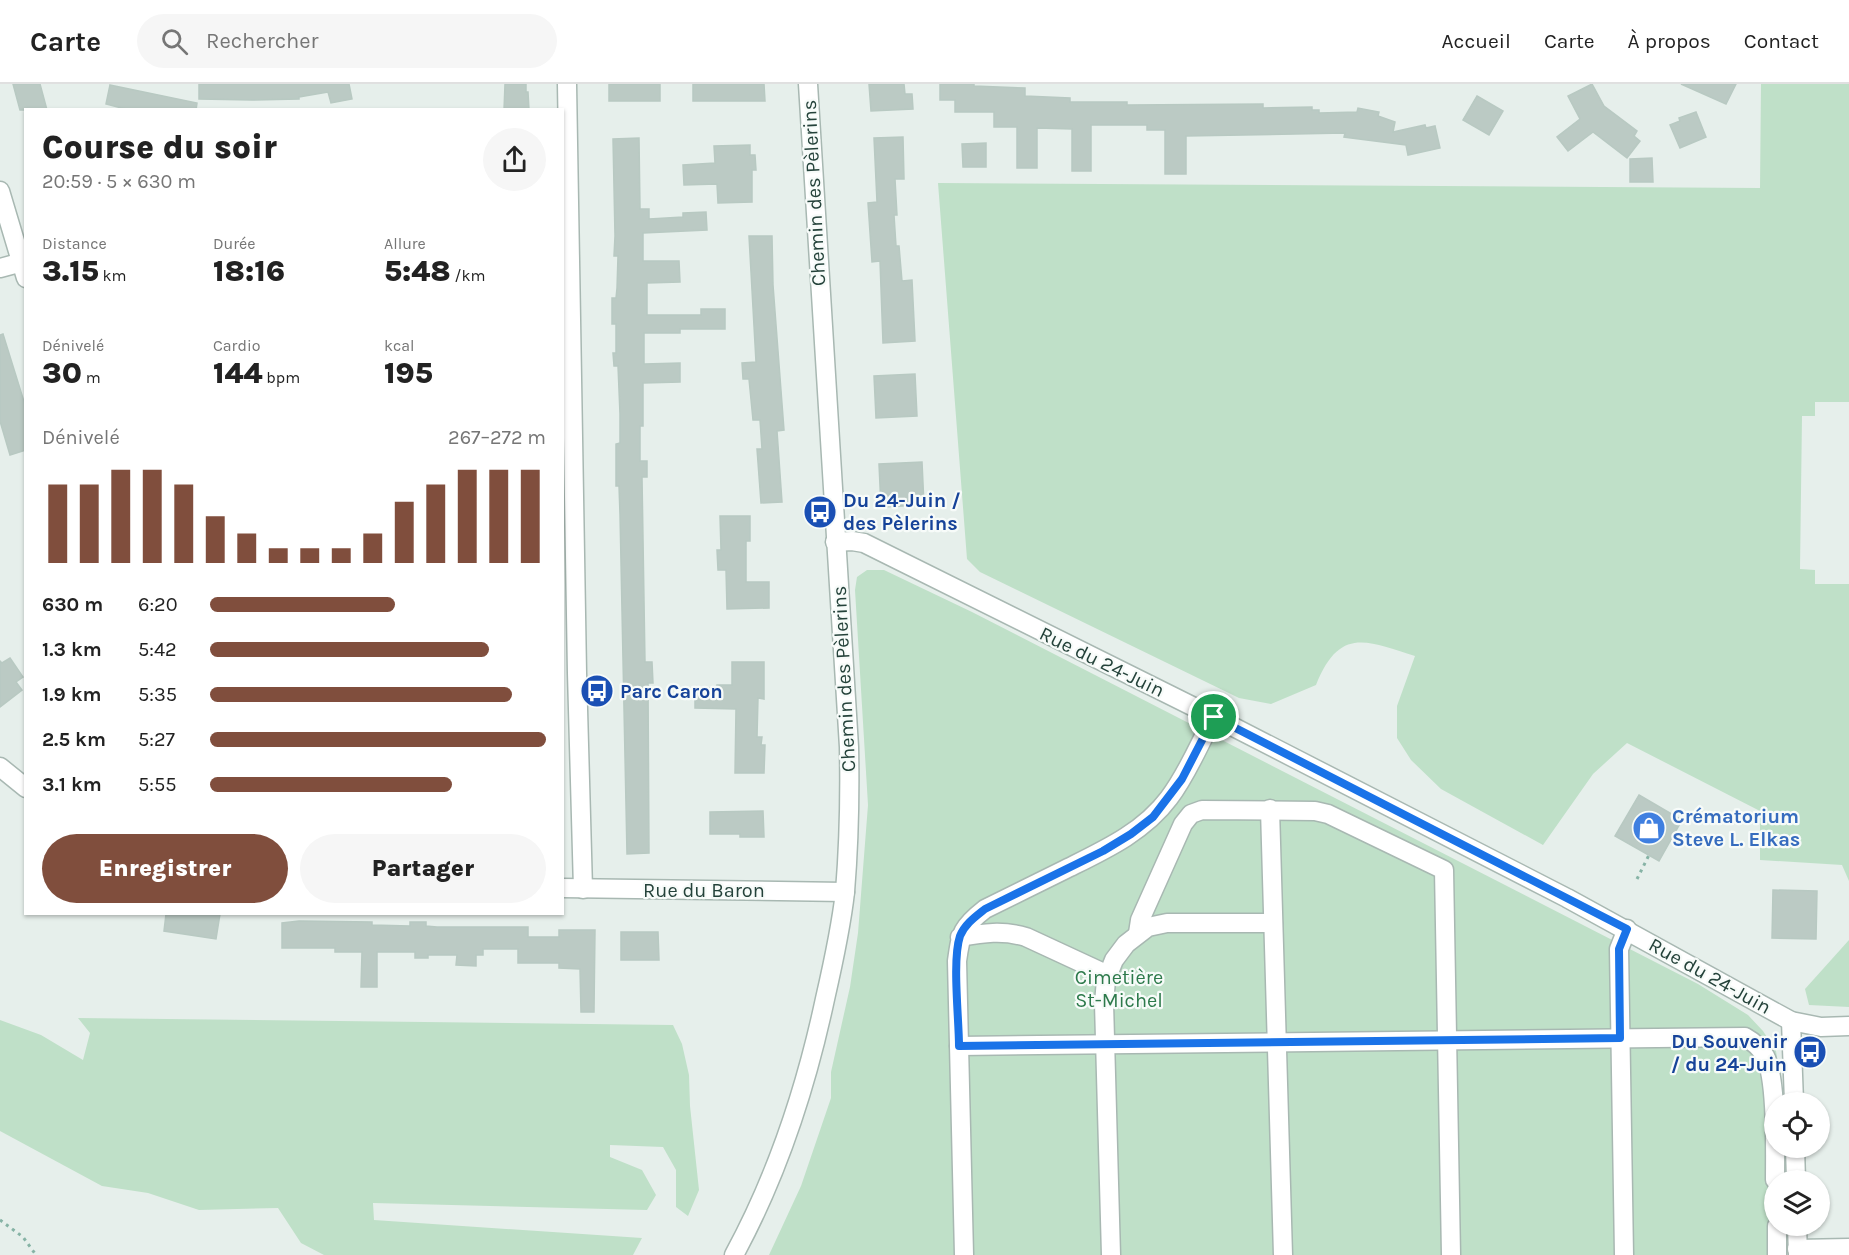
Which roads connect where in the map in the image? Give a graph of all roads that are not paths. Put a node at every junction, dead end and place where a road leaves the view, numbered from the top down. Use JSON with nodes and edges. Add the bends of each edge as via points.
{"nodes":[{"id":1,"x":567,"y":84,"type":"edge"},
{"id":2,"x":808,"y":84,"type":"edge"},
{"id":3,"x":0,"y":191,"type":"edge"},
{"id":4,"x":566,"y":247,"type":"edge"},
{"id":5,"x":24,"y":267,"type":"edge"},
{"id":6,"x":0,"y":268,"type":"edge"},
{"id":7,"x":568,"y":441,"type":"edge"},
{"id":8,"x":836,"y":542,"type":"junction"},
{"id":9,"x":570,"y":673,"type":"edge"},
{"id":10,"x":1214,"y":717,"type":"junction"},
{"id":11,"x":0,"y":767,"type":"edge"},
{"id":12,"x":24,"y":786,"type":"edge"},
{"id":13,"x":1169,"y":799,"type":"junction"},
{"id":14,"x":1270,"y":809,"type":"junction"},
{"id":15,"x":1191,"y":814,"type":"junction"},
{"id":16,"x":564,"y":888,"type":"edge"},
{"id":17,"x":584,"y":889,"type":"junction"},
{"id":18,"x":845,"y":892,"type":"junction"},
{"id":19,"x":1273,"y":923,"type":"junction"},
{"id":20,"x":1627,"y":929,"type":"junction"},
{"id":21,"x":1138,"y":933,"type":"junction"},
{"id":22,"x":960,"y":937,"type":"junction"},
{"id":23,"x":1108,"y":975,"type":"junction"},
{"id":24,"x":1791,"y":1021,"type":"junction"},
{"id":25,"x":1849,"y":1026,"type":"edge"},
{"id":26,"x":1620,"y":1038,"type":"junction"},
{"id":27,"x":1447,"y":1041,"type":"junction"},
{"id":28,"x":1277,"y":1043,"type":"junction"},
{"id":29,"x":1106,"y":1045,"type":"junction"},
{"id":30,"x":959,"y":1046,"type":"junction"},
{"id":31,"x":1794,"y":1092,"type":"edge"},
{"id":32,"x":1775,"y":1170,"type":"edge"},
{"id":33,"x":1777,"y":1236,"type":"edge"},
{"id":34,"x":1797,"y":1236,"type":"edge"},
{"id":35,"x":1849,"y":1248,"type":"edge"},
{"id":36,"x":1797,"y":1252,"type":"edge"},
{"id":37,"x":734,"y":1255,"type":"edge"},
{"id":38,"x":964,"y":1255,"type":"edge"},
{"id":39,"x":1111,"y":1255,"type":"edge"},
{"id":40,"x":1283,"y":1255,"type":"edge"},
{"id":41,"x":1451,"y":1255,"type":"edge"},
{"id":42,"x":1624,"y":1255,"type":"edge"},
{"id":43,"x":1777,"y":1255,"type":"edge"}],
"edges":[{"from":1,"to":4,"type":"street"},
{"from":2,"to":8,"type":"street","name":"Chemin des Pèlerins"},
{"from":3,"to":5,"type":"street"},
{"from":4,"to":7,"type":"street"},
{"from":5,"to":6,"type":"street"},
{"from":7,"to":9,"type":"street"},
{"from":8,"to":10,"type":"street","name":"Rue du 24-Juin","via":[[864,543]]},
{"from":8,"to":18,"type":"street","name":"Chemin des Pèlerins","via":[[849,747]]},
{"from":9,"to":17,"type":"street"},
{"from":10,"to":13,"type":"street"},
{"from":10,"to":20,"type":"street","name":"Rue du 24-Juin"},
{"from":11,"to":12,"type":"street"},
{"from":13,"to":15,"type":"street"},
{"from":13,"to":22,"type":"street","via":[[1153,817],[1103,851],[985,909],[968,922]]},
{"from":14,"to":15,"type":"street","via":[[1202,810]]},
{"from":14,"to":19,"type":"street"},
{"from":14,"to":27,"type":"street","via":[[1328,814],[1444,870]]},
{"from":15,"to":21,"type":"street","via":[[1140,920]]},
{"from":16,"to":17,"type":"street","name":"Rue du Baron"},
{"from":17,"to":18,"type":"street","name":"Rue du Baron"},
{"from":18,"to":37,"type":"street","name":"Chemin des Pèlerins","via":[[837,948],[801,1095],[768,1185]]},
{"from":19,"to":21,"type":"street","via":[[1167,923]]},
{"from":19,"to":28,"type":"street"},
{"from":20,"to":24,"type":"street","name":"Rue du 24-Juin"},
{"from":20,"to":26,"type":"street","via":[[1619,949]]},
{"from":21,"to":23,"type":"street","via":[[1120,952]]},
{"from":22,"to":23,"type":"street","via":[[1012,933]]},
{"from":22,"to":30,"type":"street"},
{"from":23,"to":29,"type":"street","via":[[1104,1003]]},
{"from":24,"to":25,"type":"street","name":"Rue du 24-Juin","via":[[1821,1027]]},
{"from":24,"to":31,"type":"street"},
{"from":26,"to":27,"type":"street"},
{"from":26,"to":32,"type":"street","via":[[1745,1037],[1755,1042],[1766,1058],[1771,1078]]},
{"from":26,"to":42,"type":"street"},
{"from":27,"to":28,"type":"street"},
{"from":27,"to":41,"type":"street"},
{"from":28,"to":29,"type":"street"},
{"from":28,"to":40,"type":"street"},
{"from":29,"to":30,"type":"street"},
{"from":29,"to":39,"type":"street"},
{"from":30,"to":38,"type":"street"},
{"from":33,"to":43,"type":"street"},
{"from":34,"to":36,"type":"street"},
{"from":35,"to":36,"type":"street"}]}
